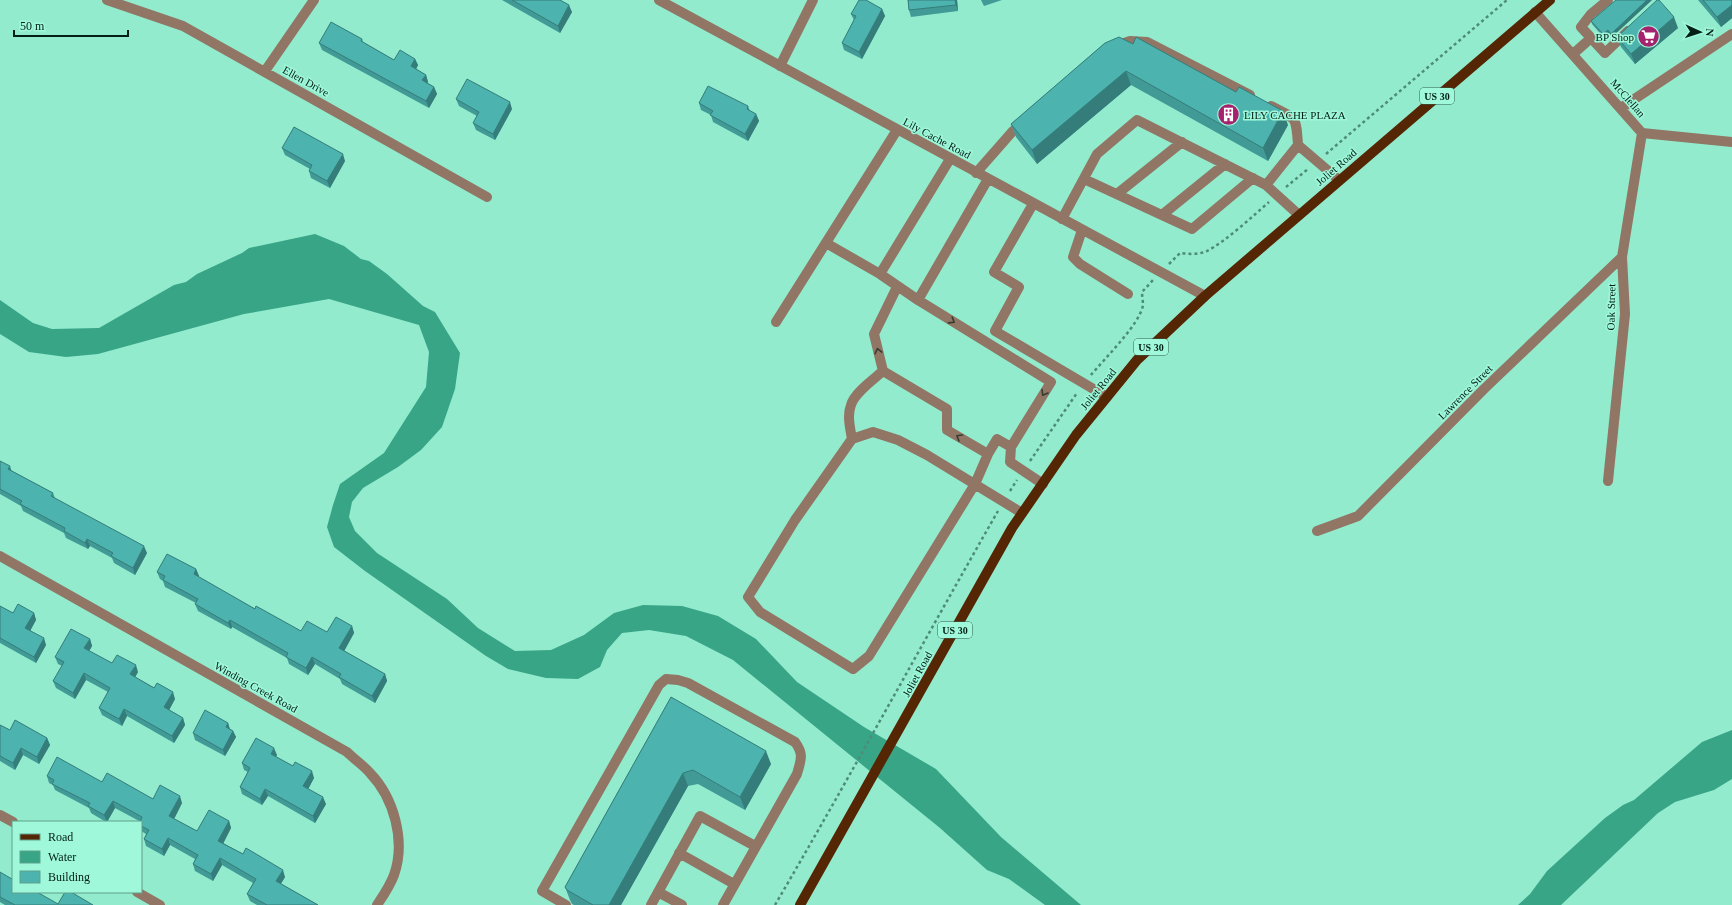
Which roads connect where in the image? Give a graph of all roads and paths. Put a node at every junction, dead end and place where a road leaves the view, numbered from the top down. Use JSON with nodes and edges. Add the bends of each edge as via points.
{"nodes":[{"id":1,"x":107,"y":0,"type":"edge"},
{"id":2,"x":314,"y":0,"type":"edge"},
{"id":3,"x":659,"y":0,"type":"edge"},
{"id":4,"x":813,"y":0,"type":"edge"},
{"id":5,"x":1507,"y":0,"type":"edge"},
{"id":6,"x":1550,"y":0,"type":"edge"},
{"id":7,"x":1608,"y":0,"type":"edge"},
{"id":8,"x":1535,"y":12,"type":"junction"},
{"id":9,"x":1637,"y":23,"type":"edge"},
{"id":10,"x":1732,"y":34,"type":"edge"},
{"id":11,"x":1591,"y":38,"type":"junction"},
{"id":12,"x":1104,"y":53,"type":"edge"},
{"id":13,"x":1573,"y":54,"type":"junction"},
{"id":14,"x":780,"y":66,"type":"junction"},
{"id":15,"x":265,"y":71,"type":"junction"},
{"id":16,"x":1621,"y":108,"type":"junction"},
{"id":17,"x":1029,"y":117,"type":"edge"},
{"id":18,"x":897,"y":130,"type":"junction"},
{"id":19,"x":1642,"y":133,"type":"junction"},
{"id":20,"x":1182,"y":142,"type":"junction"},
{"id":21,"x":1732,"y":142,"type":"edge"},
{"id":22,"x":1298,"y":145,"type":"junction"},
{"id":23,"x":950,"y":159,"type":"junction"},
{"id":24,"x":1317,"y":161,"type":"junction"},
{"id":25,"x":1225,"y":164,"type":"junction"},
{"id":26,"x":976,"y":172,"type":"junction"},
{"id":27,"x":1253,"y":178,"type":"junction"},
{"id":28,"x":988,"y":179,"type":"junction"},
{"id":29,"x":1084,"y":179,"type":"junction"},
{"id":30,"x":1339,"y":180,"type":"junction"},
{"id":31,"x":1266,"y":184,"type":"junction"},
{"id":32,"x":1117,"y":194,"type":"junction"},
{"id":33,"x":1278,"y":195,"type":"junction"},
{"id":34,"x":487,"y":197,"type":"dead end"},
{"id":35,"x":1033,"y":204,"type":"junction"},
{"id":36,"x":1162,"y":215,"type":"junction"},
{"id":37,"x":1300,"y":215,"type":"junction"},
{"id":38,"x":1062,"y":219,"type":"junction"},
{"id":39,"x":1082,"y":230,"type":"junction"},
{"id":40,"x":826,"y":243,"type":"junction"},
{"id":41,"x":1180,"y":253,"type":"dead end"},
{"id":42,"x":1622,"y":257,"type":"junction"},
{"id":43,"x":880,"y":274,"type":"junction"},
{"id":44,"x":897,"y":287,"type":"junction"},
{"id":45,"x":1128,"y":294,"type":"dead end"},
{"id":46,"x":1206,"y":296,"type":"junction"},
{"id":47,"x":918,"y":300,"type":"junction"},
{"id":48,"x":776,"y":322,"type":"dead end"},
{"id":49,"x":883,"y":371,"type":"junction"},
{"id":50,"x":1107,"y":397,"type":"junction"},
{"id":51,"x":852,"y":439,"type":"junction"},
{"id":52,"x":1011,"y":447,"type":"junction"},
{"id":53,"x":988,"y":454,"type":"junction"},
{"id":54,"x":1608,"y":481,"type":"dead end"},
{"id":55,"x":974,"y":484,"type":"junction"},
{"id":56,"x":1042,"y":484,"type":"junction"},
{"id":57,"x":1022,"y":513,"type":"junction"},
{"id":58,"x":1317,"y":531,"type":"dead end"},
{"id":59,"x":0,"y":556,"type":"edge"},
{"id":60,"x":892,"y":700,"type":"dead end"},
{"id":61,"x":0,"y":815,"type":"edge"},
{"id":62,"x":12,"y":821,"type":"edge"},
{"id":63,"x":755,"y":846,"type":"junction"},
{"id":64,"x":680,"y":853,"type":"junction"},
{"id":65,"x":734,"y":884,"type":"junction"},
{"id":66,"x":658,"y":892,"type":"junction"},
{"id":67,"x":139,"y":893,"type":"edge"},
{"id":68,"x":160,"y":905,"type":"edge"},
{"id":69,"x":378,"y":905,"type":"edge"},
{"id":70,"x":566,"y":905,"type":"edge"},
{"id":71,"x":651,"y":905,"type":"edge"},
{"id":72,"x":682,"y":905,"type":"edge"},
{"id":73,"x":723,"y":905,"type":"edge"},
{"id":74,"x":775,"y":905,"type":"edge"},
{"id":75,"x":800,"y":905,"type":"edge"}],
"edges":[{"from":1,"to":15,"type":"street","name":"Ellen Drive","via":[[183,26]]},
{"from":2,"to":15,"type":"street"},
{"from":3,"to":14,"type":"street","name":"Lily Cache Road"},
{"from":4,"to":14,"type":"street"},
{"from":5,"to":24,"type":"path"},
{"from":6,"to":8,"type":"main road","name":"Joliet Road","number":"US 30"},
{"from":7,"to":11,"type":"street","via":[[1590,14],[1581,27]]},
{"from":8,"to":13,"type":"street","name":"McClellan"},
{"from":8,"to":30,"type":"main road","name":"Joliet Road","number":"US 30"},
{"from":9,"to":11,"type":"street","via":[[1605,53]]},
{"from":10,"to":16,"type":"street"},
{"from":11,"to":13,"type":"street"},
{"from":12,"to":22,"type":"street","via":[[1110,48],[1130,41],[1146,42],[1292,116],[1296,125]]},
{"from":13,"to":16,"type":"street","name":"McClellan"},
{"from":14,"to":18,"type":"street","name":"Lily Cache Road"},
{"from":15,"to":34,"type":"street","name":"Ellen Drive"},
{"from":16,"to":19,"type":"street","name":"McClellan"},
{"from":17,"to":26,"type":"street"},
{"from":18,"to":23,"type":"street","name":"Lily Cache Road"},
{"from":18,"to":40,"type":"street"},
{"from":19,"to":21,"type":"street","name":"McClellan"},
{"from":19,"to":42,"type":"street","name":"Oak Street"},
{"from":20,"to":25,"type":"street"},
{"from":20,"to":29,"type":"street","via":[[1137,120],[1097,154]]},
{"from":20,"to":32,"type":"street"},
{"from":22,"to":24,"type":"street"},
{"from":22,"to":31,"type":"street"},
{"from":23,"to":26,"type":"street","name":"Lily Cache Road"},
{"from":23,"to":43,"type":"street"},
{"from":24,"to":30,"type":"street"},
{"from":24,"to":33,"type":"path"},
{"from":25,"to":27,"type":"street"},
{"from":25,"to":36,"type":"street"},
{"from":26,"to":28,"type":"street","name":"Lily Cache Road"},
{"from":27,"to":31,"type":"street"},
{"from":27,"to":36,"type":"street","via":[[1192,229]]},
{"from":28,"to":35,"type":"street","name":"Lily Cache Road"},
{"from":28,"to":47,"type":"street"},
{"from":29,"to":32,"type":"street"},
{"from":29,"to":38,"type":"street"},
{"from":30,"to":37,"type":"main road","name":"Joliet Road","number":"US 30"},
{"from":31,"to":33,"type":"street"},
{"from":32,"to":36,"type":"street"},
{"from":33,"to":37,"type":"street"},
{"from":33,"to":41,"type":"path","via":[[1207,251],[1200,254]]},
{"from":35,"to":38,"type":"street","name":"Lily Cache Road"},
{"from":35,"to":50,"type":"street","via":[[994,272],[1019,287],[995,331]]},
{"from":37,"to":46,"type":"main road","name":"Joliet Road","number":"US 30"},
{"from":38,"to":39,"type":"street","name":"Lily Cache Road"},
{"from":39,"to":45,"type":"street","via":[[1073,257]]},
{"from":39,"to":46,"type":"street","name":"Lily Cache Road"},
{"from":40,"to":43,"type":"street"},
{"from":40,"to":48,"type":"street"},
{"from":42,"to":54,"type":"street","name":"Oak Street","via":[[1625,314]]},
{"from":42,"to":58,"type":"street","name":"Lawrence Street","via":[[1484,389],[1358,516]]},
{"from":43,"to":44,"type":"street"},
{"from":44,"to":47,"type":"street"},
{"from":49,"to":44,"type":"street","one_way":true,"via":[[874,334]]},
{"from":46,"to":50,"type":"main road","name":"Joliet Road","number":"US 30","via":[[1137,360]]},
{"from":47,"to":52,"type":"street","one_way":true,"via":[[1051,382]]},
{"from":49,"to":51,"type":"street","via":[[851,404],[849,421]]},
{"from":53,"to":49,"type":"street","one_way":true,"via":[[946,430],[947,409]]},
{"from":50,"to":56,"type":"main road","name":"Joliet Road","number":"US 30","via":[[1076,435]]},
{"from":51,"to":55,"type":"street","via":[[873,432],[898,440]]},
{"from":51,"to":55,"type":"street","via":[[795,520],[748,597],[760,612],[853,669],[869,656]]},
{"from":52,"to":53,"type":"street","via":[[997,439]]},
{"from":52,"to":56,"type":"street","via":[[1010,462]]},
{"from":53,"to":55,"type":"street"},
{"from":55,"to":57,"type":"street"},
{"from":56,"to":57,"type":"main road","name":"Joliet Road","number":"US 30"},
{"from":57,"to":75,"type":"main road","name":"Joliet Road","number":"US 30"},
{"from":59,"to":69,"type":"street","name":"Winding Creek Road","via":[[347,752],[370,773],[387,797],[397,822],[399,848],[394,875]]},
{"from":60,"to":74,"type":"path"},
{"from":61,"to":62,"type":"street"},
{"from":63,"to":64,"type":"street","via":[[700,816]]},
{"from":63,"to":65,"type":"street"},
{"from":63,"to":70,"type":"street","via":[[797,774],[801,750],[795,742],[688,683],[666,679],[659,685],[542,892]]},
{"from":64,"to":65,"type":"street"},
{"from":64,"to":66,"type":"street"},
{"from":65,"to":73,"type":"street"},
{"from":66,"to":71,"type":"street"},
{"from":66,"to":72,"type":"street"},
{"from":67,"to":68,"type":"street"}]}
